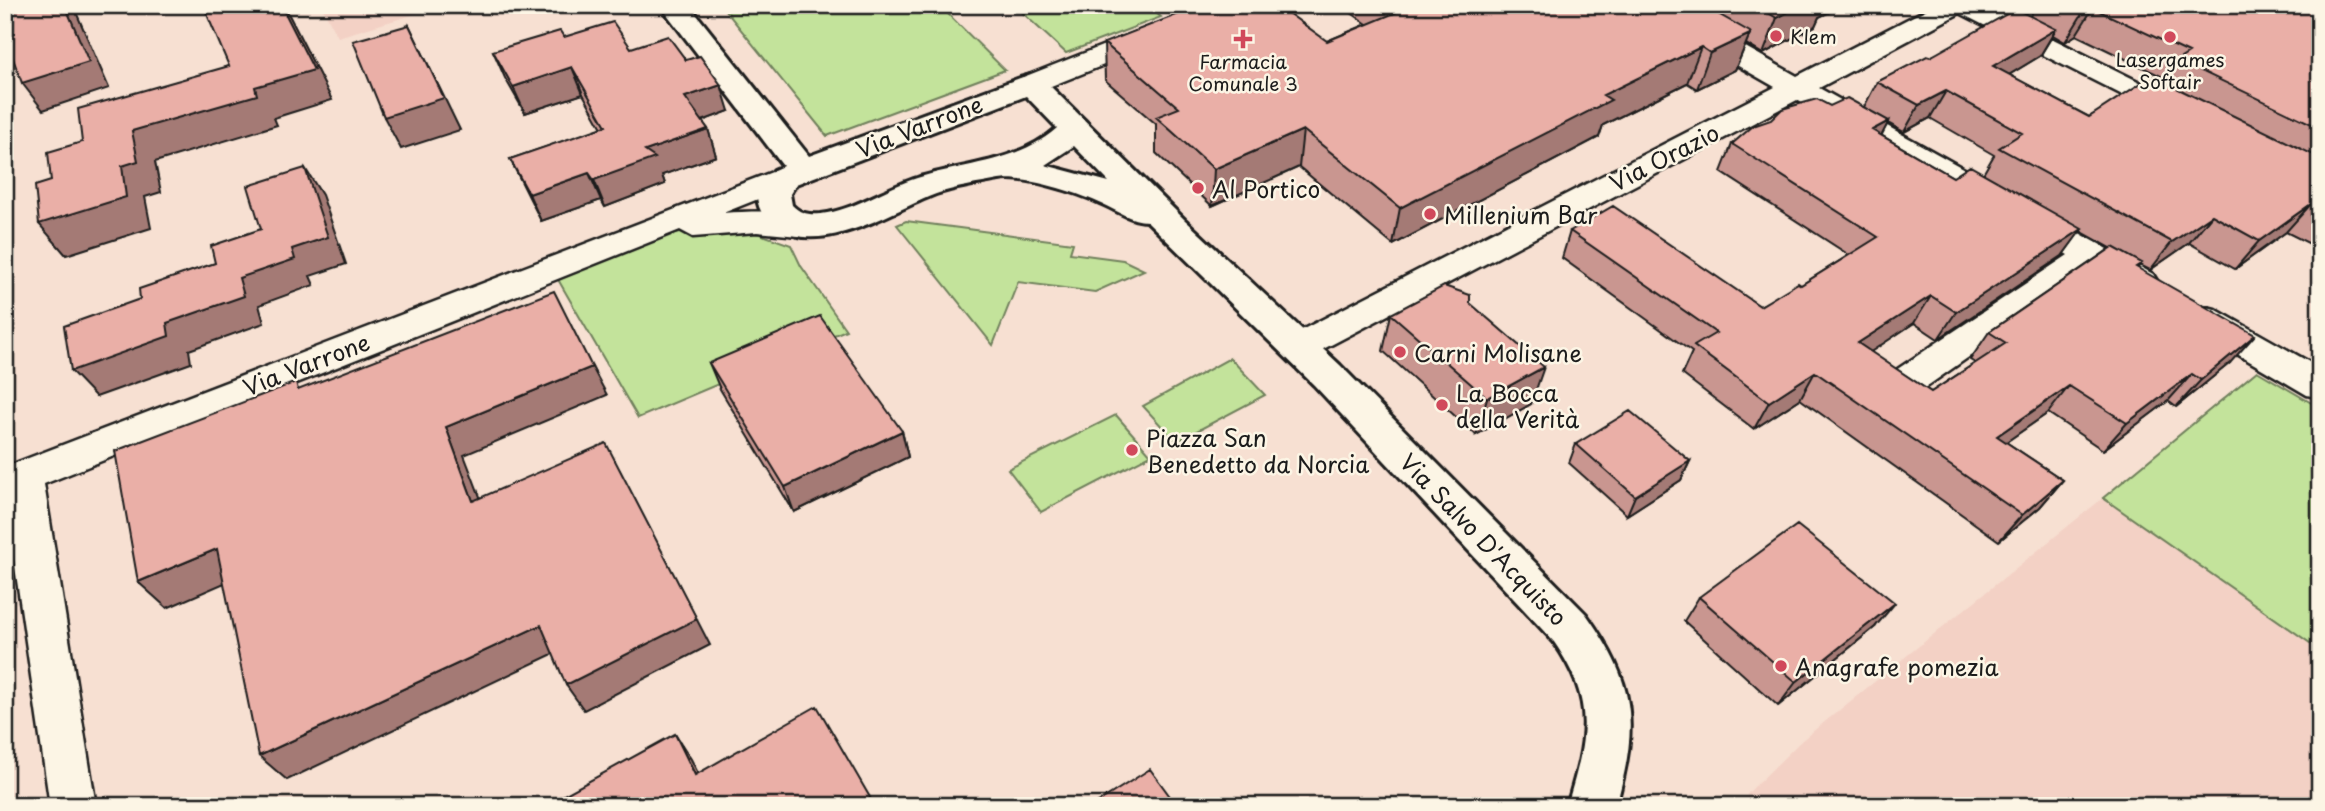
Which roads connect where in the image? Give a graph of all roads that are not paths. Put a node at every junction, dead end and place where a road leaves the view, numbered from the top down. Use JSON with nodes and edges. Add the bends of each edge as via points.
{"nodes":[{"id":1,"x":674,"y":5,"type":"edge"},
{"id":2,"x":1231,"y":5,"type":"edge"},
{"id":3,"x":1651,"y":5,"type":"edge"},
{"id":4,"x":1956,"y":5,"type":"edge"},
{"id":5,"x":1964,"y":5,"type":"edge"},
{"id":6,"x":1031,"y":84,"type":"junction"},
{"id":7,"x":1796,"y":88,"type":"junction"},
{"id":8,"x":2197,"y":122,"type":"edge"},
{"id":9,"x":1075,"y":128,"type":"junction"},
{"id":10,"x":1005,"y":169,"type":"junction"},
{"id":11,"x":794,"y":174,"type":"junction"},
{"id":12,"x":809,"y":226,"type":"junction"},
{"id":13,"x":1173,"y":228,"type":"junction"},
{"id":14,"x":607,"y":247,"type":"junction"},
{"id":15,"x":2094,"y":254,"type":"junction"},
{"id":16,"x":1298,"y":347,"type":"junction"},
{"id":17,"x":2314,"y":375,"type":"edge"},
{"id":18,"x":1900,"y":386,"type":"edge"},
{"id":19,"x":14,"y":479,"type":"edge"},
{"id":20,"x":74,"y":806,"type":"edge"},
{"id":21,"x":1591,"y":806,"type":"edge"}],
"edges":[{"from":1,"to":11,"type":"street"},
{"from":2,"to":6,"type":"street","name":"Via Varrone"},
{"from":3,"to":7,"type":"street"},
{"from":4,"to":7,"type":"street","name":"Via Orazio"},
{"from":5,"to":8,"type":"street"},
{"from":6,"to":9,"type":"street","name":"Via Salvo D'Acquisto"},
{"from":6,"to":11,"type":"street","name":"Via Varrone"},
{"from":7,"to":15,"type":"street"},
{"from":7,"to":16,"type":"street","name":"Via Orazio"},
{"from":9,"to":10,"type":"street","via":[[1042,153]]},
{"from":9,"to":13,"type":"street","name":"Via Salvo D'Acquisto"},
{"from":10,"to":12,"type":"street","via":[[933,185],[860,213]]},
{"from":10,"to":13,"type":"street","name":"Via Salvo D'Acquisto","via":[[1056,175],[1097,188]]},
{"from":11,"to":12,"type":"street","via":[[773,190],[772,202],[787,218]]},
{"from":11,"to":14,"type":"street","name":"Via Varrone"},
{"from":12,"to":14,"type":"street","name":"Via Varrone","via":[[757,220],[713,223]]},
{"from":13,"to":16,"type":"street","name":"Via Salvo D'Acquisto"},
{"from":14,"to":19,"type":"street","name":"Via Varrone"},
{"from":15,"to":17,"type":"street"},
{"from":15,"to":18,"type":"street"},
{"from":16,"to":21,"type":"street","name":"Via Salvo D'Acquisto","via":[[1587,649],[1610,718]]},
{"from":19,"to":20,"type":"street"}]}
